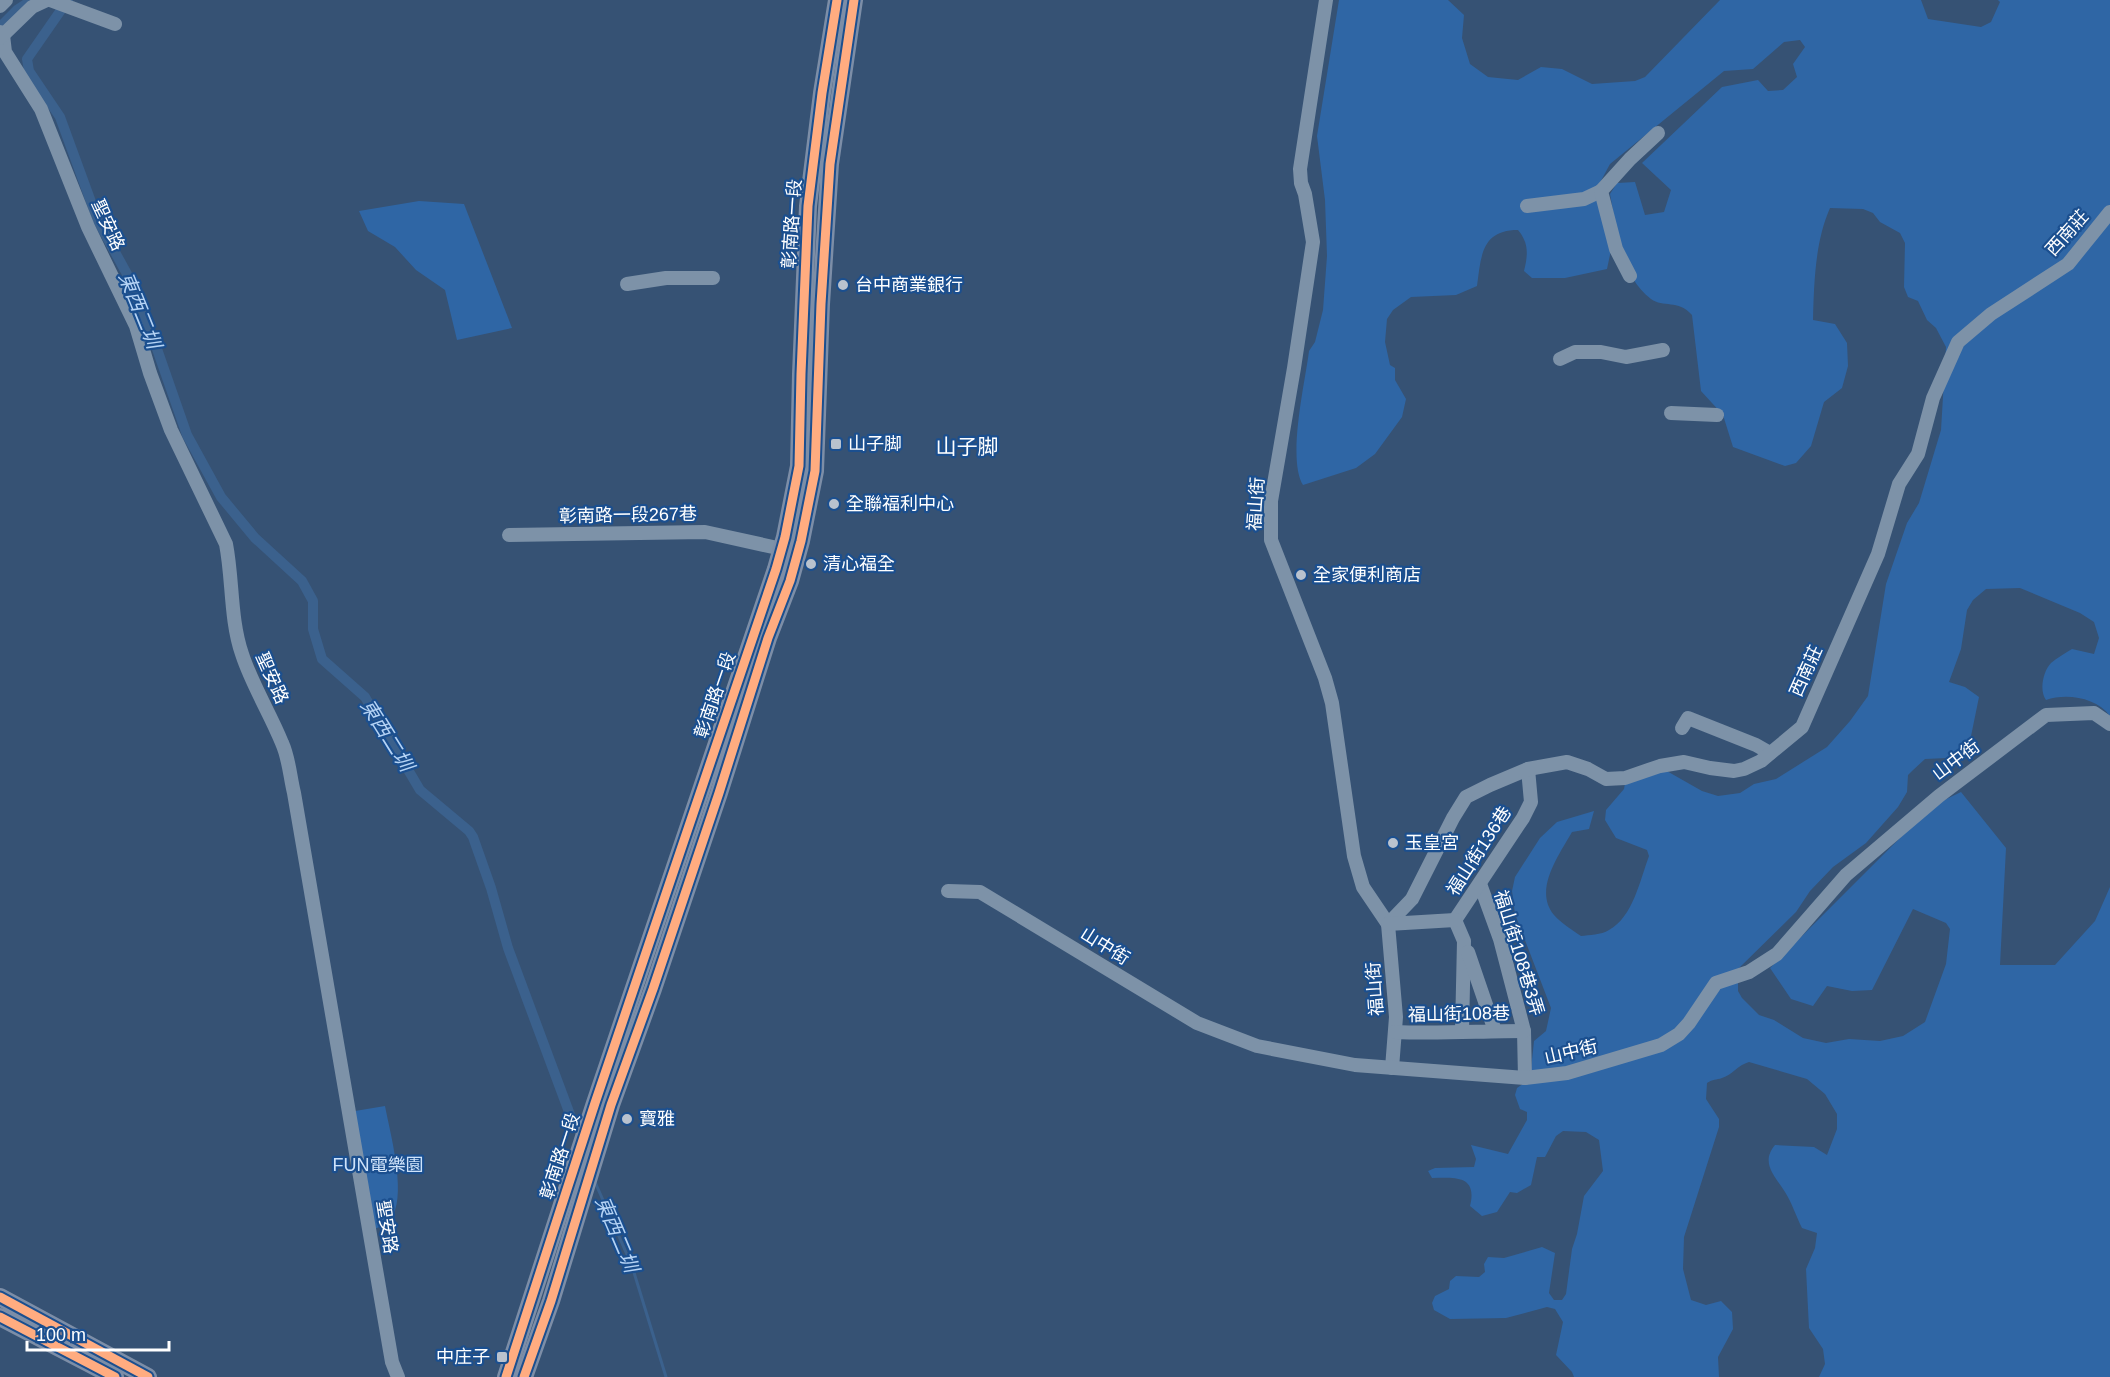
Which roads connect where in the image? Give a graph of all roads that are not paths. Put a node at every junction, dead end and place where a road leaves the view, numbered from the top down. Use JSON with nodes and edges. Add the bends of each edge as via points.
{"nodes":[{"id":1,"x":6,"y":0,"type":"edge"},
{"id":2,"x":837,"y":0,"type":"edge"},
{"id":3,"x":854,"y":0,"type":"edge"},
{"id":4,"x":1326,"y":0,"type":"edge"},
{"id":5,"x":56,"y":2,"type":"edge"},
{"id":6,"x":0,"y":6,"type":"edge"},
{"id":7,"x":115,"y":24,"type":"dead end"},
{"id":8,"x":1,"y":35,"type":"edge"},
{"id":9,"x":1658,"y":133,"type":"dead end"},
{"id":10,"x":1601,"y":191,"type":"junction"},
{"id":11,"x":1527,"y":207,"type":"dead end"},
{"id":12,"x":2110,"y":212,"type":"edge"},
{"id":13,"x":1630,"y":276,"type":"dead end"},
{"id":14,"x":713,"y":278,"type":"dead end"},
{"id":15,"x":627,"y":284,"type":"dead end"},
{"id":16,"x":1664,"y":350,"type":"dead end"},
{"id":17,"x":1560,"y":359,"type":"dead end"},
{"id":18,"x":1671,"y":413,"type":"dead end"},
{"id":19,"x":1717,"y":416,"type":"dead end"},
{"id":20,"x":509,"y":535,"type":"dead end"},
{"id":21,"x":782,"y":549,"type":"junction"},
{"id":22,"x":2110,"y":724,"type":"edge"},
{"id":23,"x":1682,"y":728,"type":"dead end"},
{"id":24,"x":1770,"y":753,"type":"junction"},
{"id":25,"x":1528,"y":769,"type":"junction"},
{"id":26,"x":1480,"y":884,"type":"junction"},
{"id":27,"x":948,"y":891,"type":"dead end"},
{"id":28,"x":1455,"y":920,"type":"junction"},
{"id":29,"x":1388,"y":924,"type":"junction"},
{"id":30,"x":1464,"y":941,"type":"junction"},
{"id":31,"x":1462,"y":1031,"type":"junction"},
{"id":32,"x":1495,"y":1031,"type":"junction"},
{"id":33,"x":1524,"y":1031,"type":"junction"},
{"id":34,"x":1395,"y":1032,"type":"junction"},
{"id":35,"x":1392,"y":1068,"type":"junction"},
{"id":36,"x":1525,"y":1078,"type":"junction"},
{"id":37,"x":0,"y":1297,"type":"edge"},
{"id":38,"x":0,"y":1317,"type":"edge"},
{"id":39,"x":115,"y":1377,"type":"edge"},
{"id":40,"x":148,"y":1377,"type":"edge"},
{"id":41,"x":398,"y":1377,"type":"edge"},
{"id":42,"x":506,"y":1377,"type":"edge"},
{"id":43,"x":524,"y":1377,"type":"edge"}],
"edges":[{"from":1,"to":6,"type":"street"},
{"from":2,"to":21,"type":"main road","name":"彰南路一段","via":[[808,206],[799,466]]},
{"from":3,"to":43,"type":"main road","name":"彰南路一段","via":[[830,164],[816,471],[801,541]]},
{"from":4,"to":29,"type":"street","name":"福山街","via":[[1300,169],[1313,242],[1271,501],[1271,540],[1332,703],[1354,856],[1363,887]]},
{"from":5,"to":7,"type":"street"},
{"from":5,"to":8,"type":"street","via":[[32,7]]},
{"from":8,"to":41,"type":"street","name":"聖安路","via":[[5,52],[41,109],[88,227],[136,326],[171,430],[226,544],[239,643],[283,745],[294,793],[392,1362]]},
{"from":9,"to":10,"type":"street"},
{"from":10,"to":11,"type":"street","via":[[1584,199]]},
{"from":10,"to":13,"type":"street","via":[[1616,249]]},
{"from":12,"to":24,"type":"street","name":"西南莊","via":[[2068,264],[1991,314],[1958,342],[1933,398],[1918,454],[1899,484],[1878,554],[1802,727]]},
{"from":14,"to":15,"type":"street"},
{"from":16,"to":17,"type":"street","via":[[1626,357],[1575,352]]},
{"from":18,"to":19,"type":"street"},
{"from":20,"to":21,"type":"street","name":"彰南路一段267巷","via":[[705,532]]},
{"from":21,"to":42,"type":"main road","name":"彰南路一段"},
{"from":22,"to":36,"type":"street","name":"山中街","via":[[2094,713],[2046,715],[1939,796],[1846,875],[1776,954],[1749,972],[1716,983],[1689,1023],[1661,1045],[1567,1073]]},
{"from":23,"to":24,"type":"street","via":[[1688,718]]},
{"from":24,"to":25,"type":"street","name":"西南莊","via":[[1761,761],[1734,771],[1684,762],[1625,778],[1605,779],[1567,762]]},
{"from":25,"to":26,"type":"street","name":"福山街136巷","via":[[1531,802]]},
{"from":25,"to":29,"type":"street","name":"西南莊","via":[[1466,797],[1412,899]]},
{"from":26,"to":28,"type":"street","name":"福山街136巷"},
{"from":26,"to":33,"type":"street","name":"福山街108巷3弄","via":[[1500,939]]},
{"from":27,"to":35,"type":"street","name":"山中街","via":[[980,892],[1197,1023],[1257,1046]]},
{"from":28,"to":29,"type":"street","name":"福山街136巷"},
{"from":28,"to":30,"type":"street"},
{"from":29,"to":34,"type":"street","name":"福山街"},
{"from":30,"to":31,"type":"street"},
{"from":30,"to":32,"type":"street"},
{"from":31,"to":32,"type":"street","name":"福山街108巷"},
{"from":31,"to":34,"type":"street","name":"福山街108巷"},
{"from":32,"to":33,"type":"street","name":"福山街108巷"},
{"from":33,"to":36,"type":"street","name":"福山街108巷3弄"},
{"from":34,"to":35,"type":"street","name":"福山街"},
{"from":35,"to":36,"type":"street","name":"山中街"},
{"from":37,"to":40,"type":"main road"},
{"from":38,"to":39,"type":"main road"}]}
